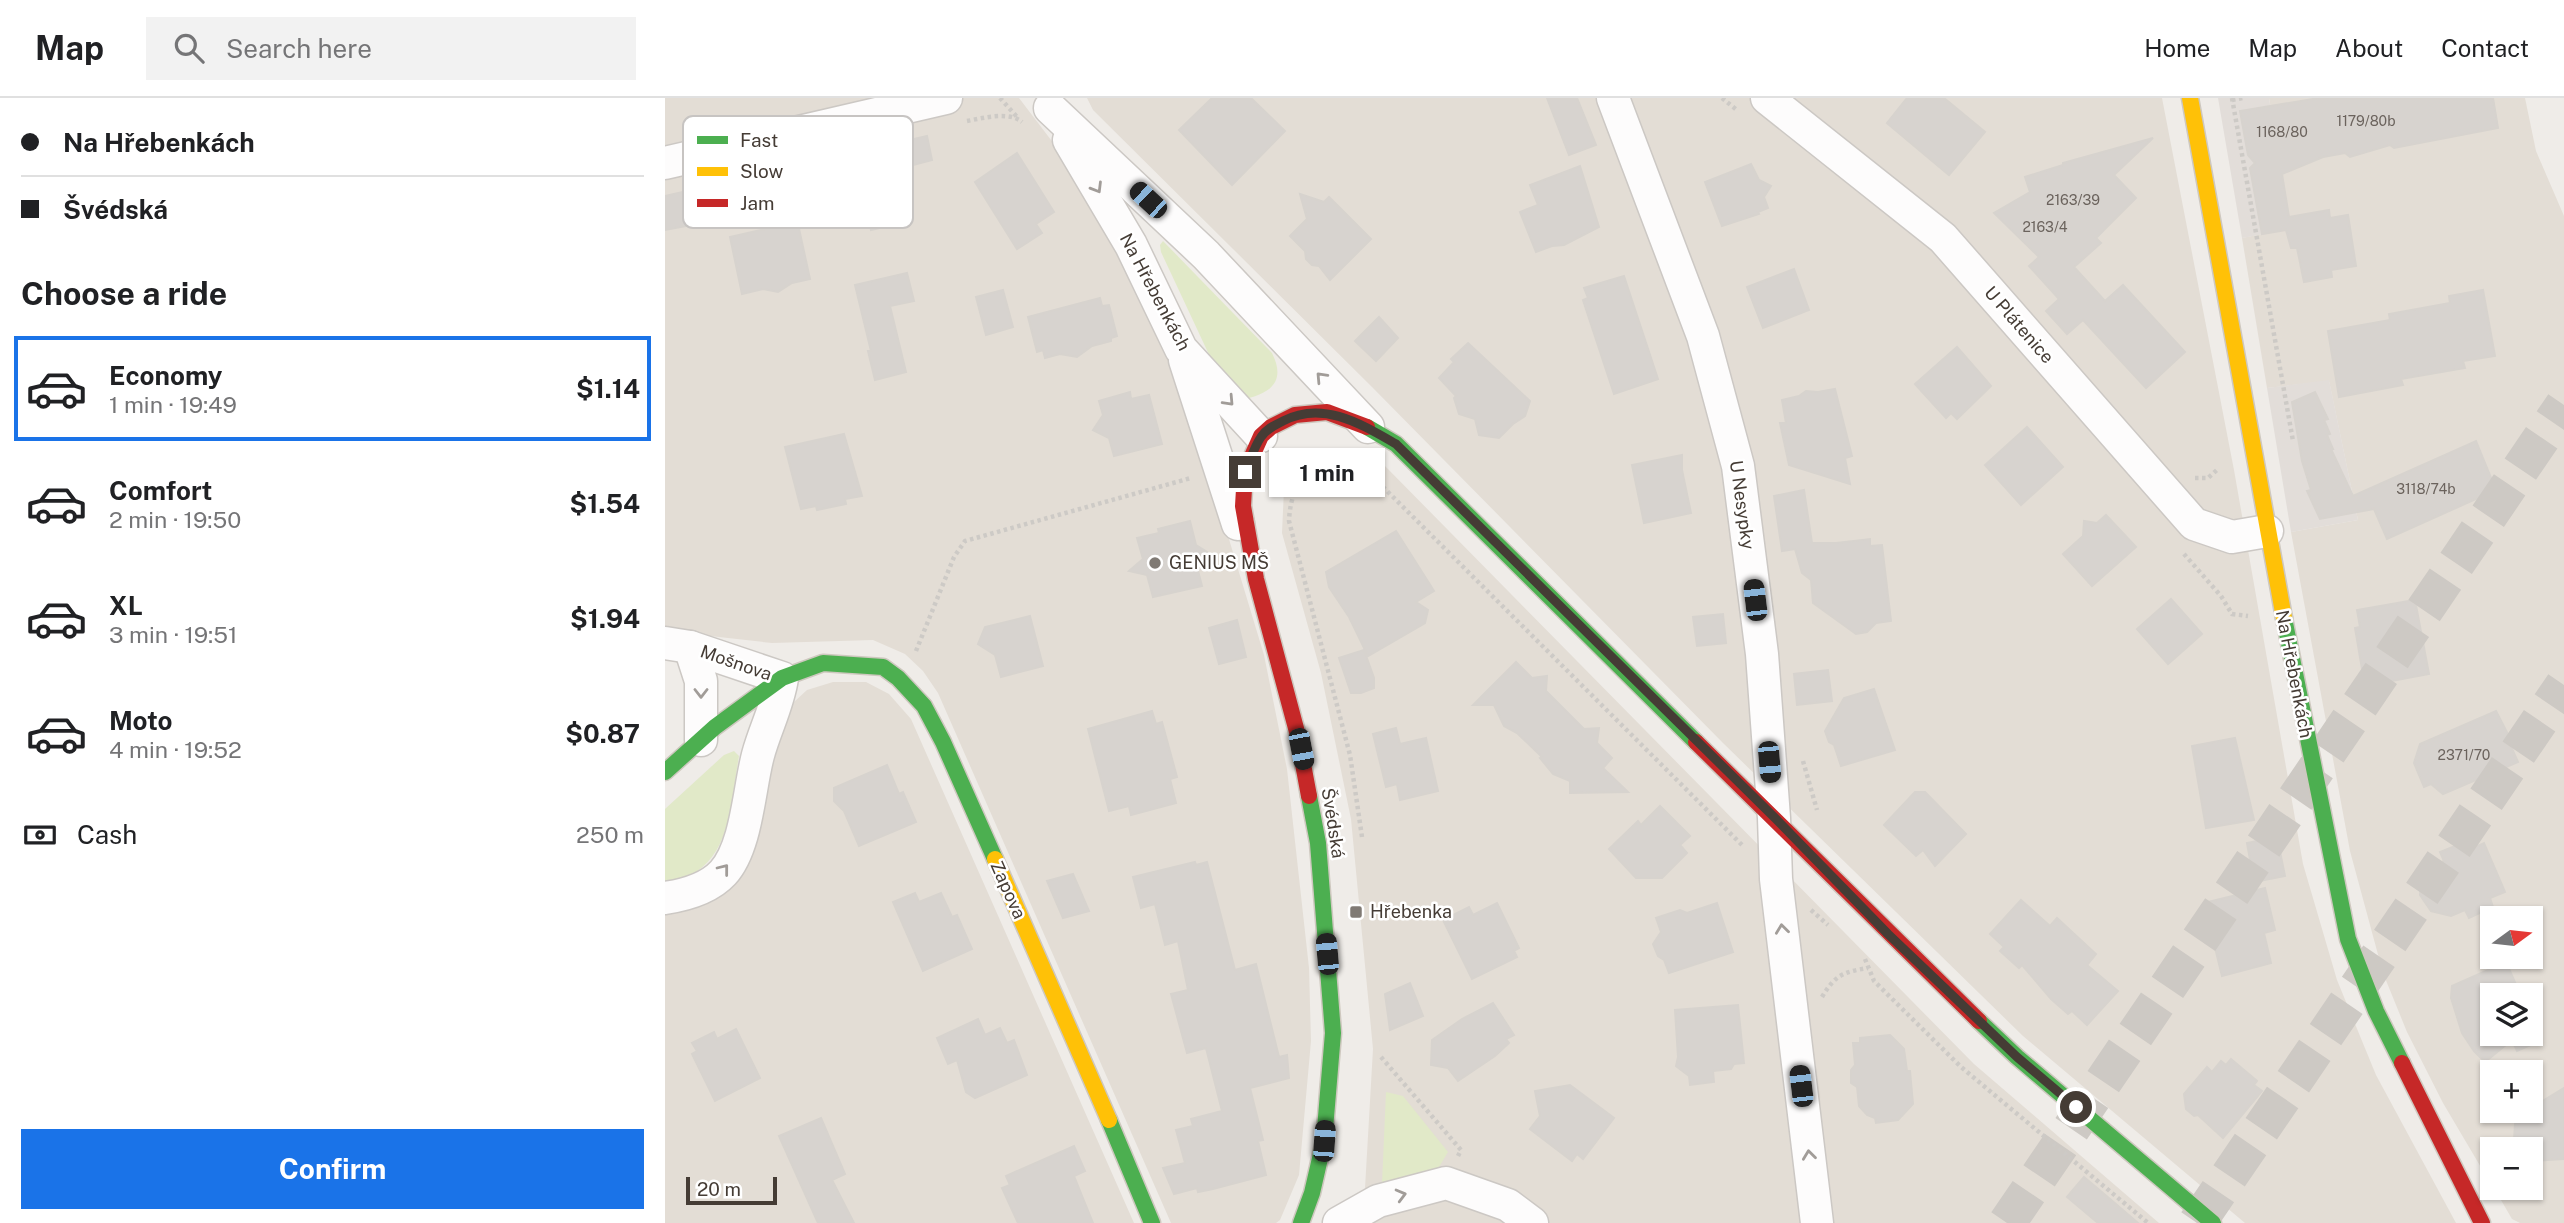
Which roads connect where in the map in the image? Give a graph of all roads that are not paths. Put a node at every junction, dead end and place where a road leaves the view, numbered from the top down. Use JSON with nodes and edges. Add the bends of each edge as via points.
{"nodes":[{"id":1,"x":946,"y":98,"type":"edge"},
{"id":2,"x":1613,"y":98,"type":"edge"},
{"id":3,"x":2190,"y":98,"type":"edge"},
{"id":4,"x":1046,"y":103,"type":"edge"},
{"id":5,"x":1755,"y":106,"type":"edge"},
{"id":6,"x":868,"y":116,"type":"edge"},
{"id":7,"x":683,"y":159,"type":"edge"},
{"id":8,"x":665,"y":163,"type":"edge"},
{"id":9,"x":1181,"y":349,"type":"junction"},
{"id":10,"x":1368,"y":427,"type":"junction"},
{"id":11,"x":1261,"y":436,"type":"junction"},
{"id":12,"x":2267,"y":531,"type":"junction"},
{"id":13,"x":1256,"y":579,"type":"junction"},
{"id":14,"x":678,"y":645,"type":"edge"},
{"id":15,"x":782,"y":678,"type":"junction"},
{"id":16,"x":701,"y":740,"type":"junction"},
{"id":17,"x":665,"y":772,"type":"edge"},
{"id":18,"x":1775,"y":818,"type":"junction"},
{"id":19,"x":665,"y":898,"type":"edge"},
{"id":20,"x":1820,"y":1221,"type":"edge"},
{"id":21,"x":1152,"y":1223,"type":"edge"},
{"id":22,"x":1301,"y":1223,"type":"edge"},
{"id":23,"x":1339,"y":1223,"type":"edge"},
{"id":24,"x":1532,"y":1223,"type":"edge"},
{"id":25,"x":2213,"y":1223,"type":"edge"},
{"id":26,"x":2482,"y":1223,"type":"edge"}],
"edges":[{"from":1,"to":6,"type":"street"},
{"from":2,"to":18,"type":"street","name":"U Nesypky","via":[[1703,336],[1738,466],[1762,654]]},
{"from":3,"to":12,"type":"street","name":"Na Hřebenkách"},
{"from":4,"to":9,"type":"street","name":"Na Hřebenkách","one_way":true,"via":[[1131,245]]},
{"from":10,"to":4,"type":"street","name":"Na Hřebenkách","one_way":true,"via":[[1206,255]]},
{"from":5,"to":12,"type":"street","name":"U Plátenice","via":[[1943,238],[2194,524],[2232,537]]},
{"from":7,"to":8,"type":"street"},
{"from":9,"to":11,"type":"street","name":"Na Hřebenkách","one_way":true},
{"from":9,"to":13,"type":"street"},
{"from":10,"to":11,"type":"street","name":"Na Hřebenkách","via":[[1327,412],[1295,415]]},
{"from":10,"to":18,"type":"street","name":"Na Hřebenkách","via":[[1396,444]]},
{"from":11,"to":13,"type":"street","name":"Švédská","via":[[1245,472],[1243,506]]},
{"from":12,"to":26,"type":"street","name":"Na Hřebenkách","via":[[2348,939],[2376,1011]]},
{"from":13,"to":22,"type":"street","name":"Švédská","via":[[1297,732],[1318,843],[1333,1033],[1324,1141]]},
{"from":14,"to":15,"type":"street","name":"Mošnova"},
{"from":14,"to":16,"type":"street","name":"Mošnova","one_way":true,"via":[[701,681]]},
{"from":15,"to":16,"type":"street","name":"Zapova"},
{"from":19,"to":15,"type":"street","one_way":true,"via":[[707,886],[731,860]]},
{"from":15,"to":21,"type":"street","name":"Zapova","via":[[823,663],[883,667],[925,706]]},
{"from":16,"to":17,"type":"street","name":"Zapova"},
{"from":20,"to":18,"type":"street","name":"U Nesypky","one_way":true,"via":[[1776,879]]},
{"from":18,"to":25,"type":"street","name":"Na Hřebenkách","via":[[2017,1057]]},
{"from":23,"to":24,"type":"street","one_way":true,"via":[[1378,1201],[1446,1184],[1508,1205]]}]}
